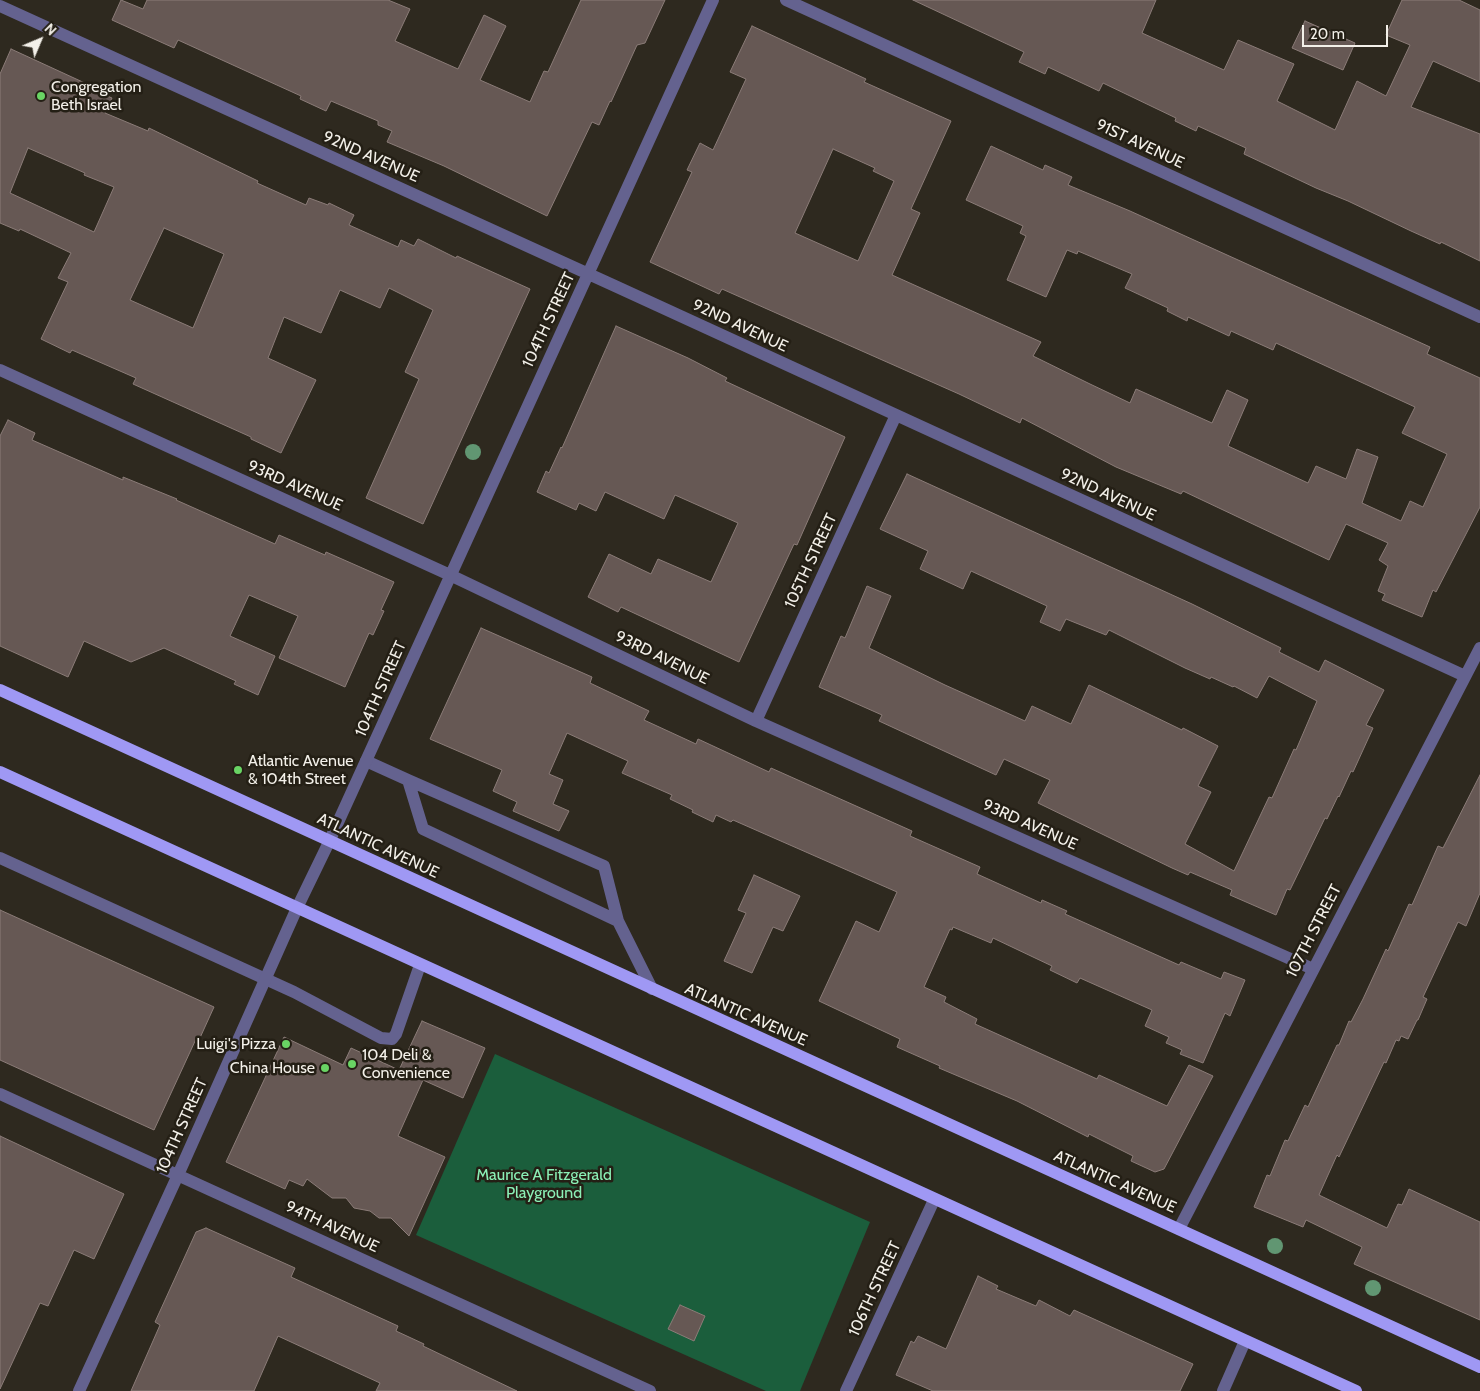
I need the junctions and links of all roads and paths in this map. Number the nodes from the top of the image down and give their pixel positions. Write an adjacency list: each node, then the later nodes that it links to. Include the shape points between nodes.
1 (713, 0): 4 (street, 104TH STREET)
2 (786, 0): 5 (street, 91ST AVENUE)
3 (0, 6): 4 (street, 92ND AVENUE)
4 (588, 274): 7 (street, 92ND AVENUE); 8 (street, 104TH STREET)
5 (1480, 317)
6 (0, 370): 8 (street, 93RD AVENUE)
7 (896, 415): 10 (street, 92ND AVENUE); 12 (street, 105TH STREET)
8 (450, 575): 12 (street, 93RD AVENUE); 13 (street, 104TH STREET)
9 (1480, 648): 10 (street, 107TH STREET)
10 (1465, 676): 21 (street, 107TH STREET)
11 (0, 690): 16 (main road, ATLANTIC AVENUE)
12 (756, 721): 21 (street, 93RD AVENUE)
13 (366, 761): 15 (street); 16 (street, 104TH STREET)
14 (0, 772): 18 (main road)
15 (408, 780): 19 (street, via 423,829); 19 (street, via 604,866)
16 (329, 842): 18 (street, 104TH STREET); 23 (main road, ATLANTIC AVENUE)
17 (0, 858): 22 (street)
18 (297, 908): 20 (main road); 22 (street, 104TH STREET)
19 (618, 921): 23 (street)
20 (420, 965): 22 (street, via 392,1039 381,1038); 26 (main road)
21 (1313, 969): 27 (street, 107TH STREET)
22 (266, 978): 25 (street, 104TH STREET)
23 (652, 989): 27 (main road, ATLANTIC AVENUE)
24 (0, 1094): 25 (street, 94TH AVENUE)
25 (178, 1174): 30 (street, 104TH STREET); 31 (street, 94TH AVENUE)
26 (934, 1200): 28 (main road); 32 (street, 106TH STREET)
27 (1179, 1229): 29 (main road, ATLANTIC AVENUE)
28 (1246, 1341): 33 (street); 34 (main road)
29 (1480, 1367)
30 (79, 1391)
31 (650, 1391)
32 (846, 1391)
33 (1223, 1391)
34 (1356, 1391)

